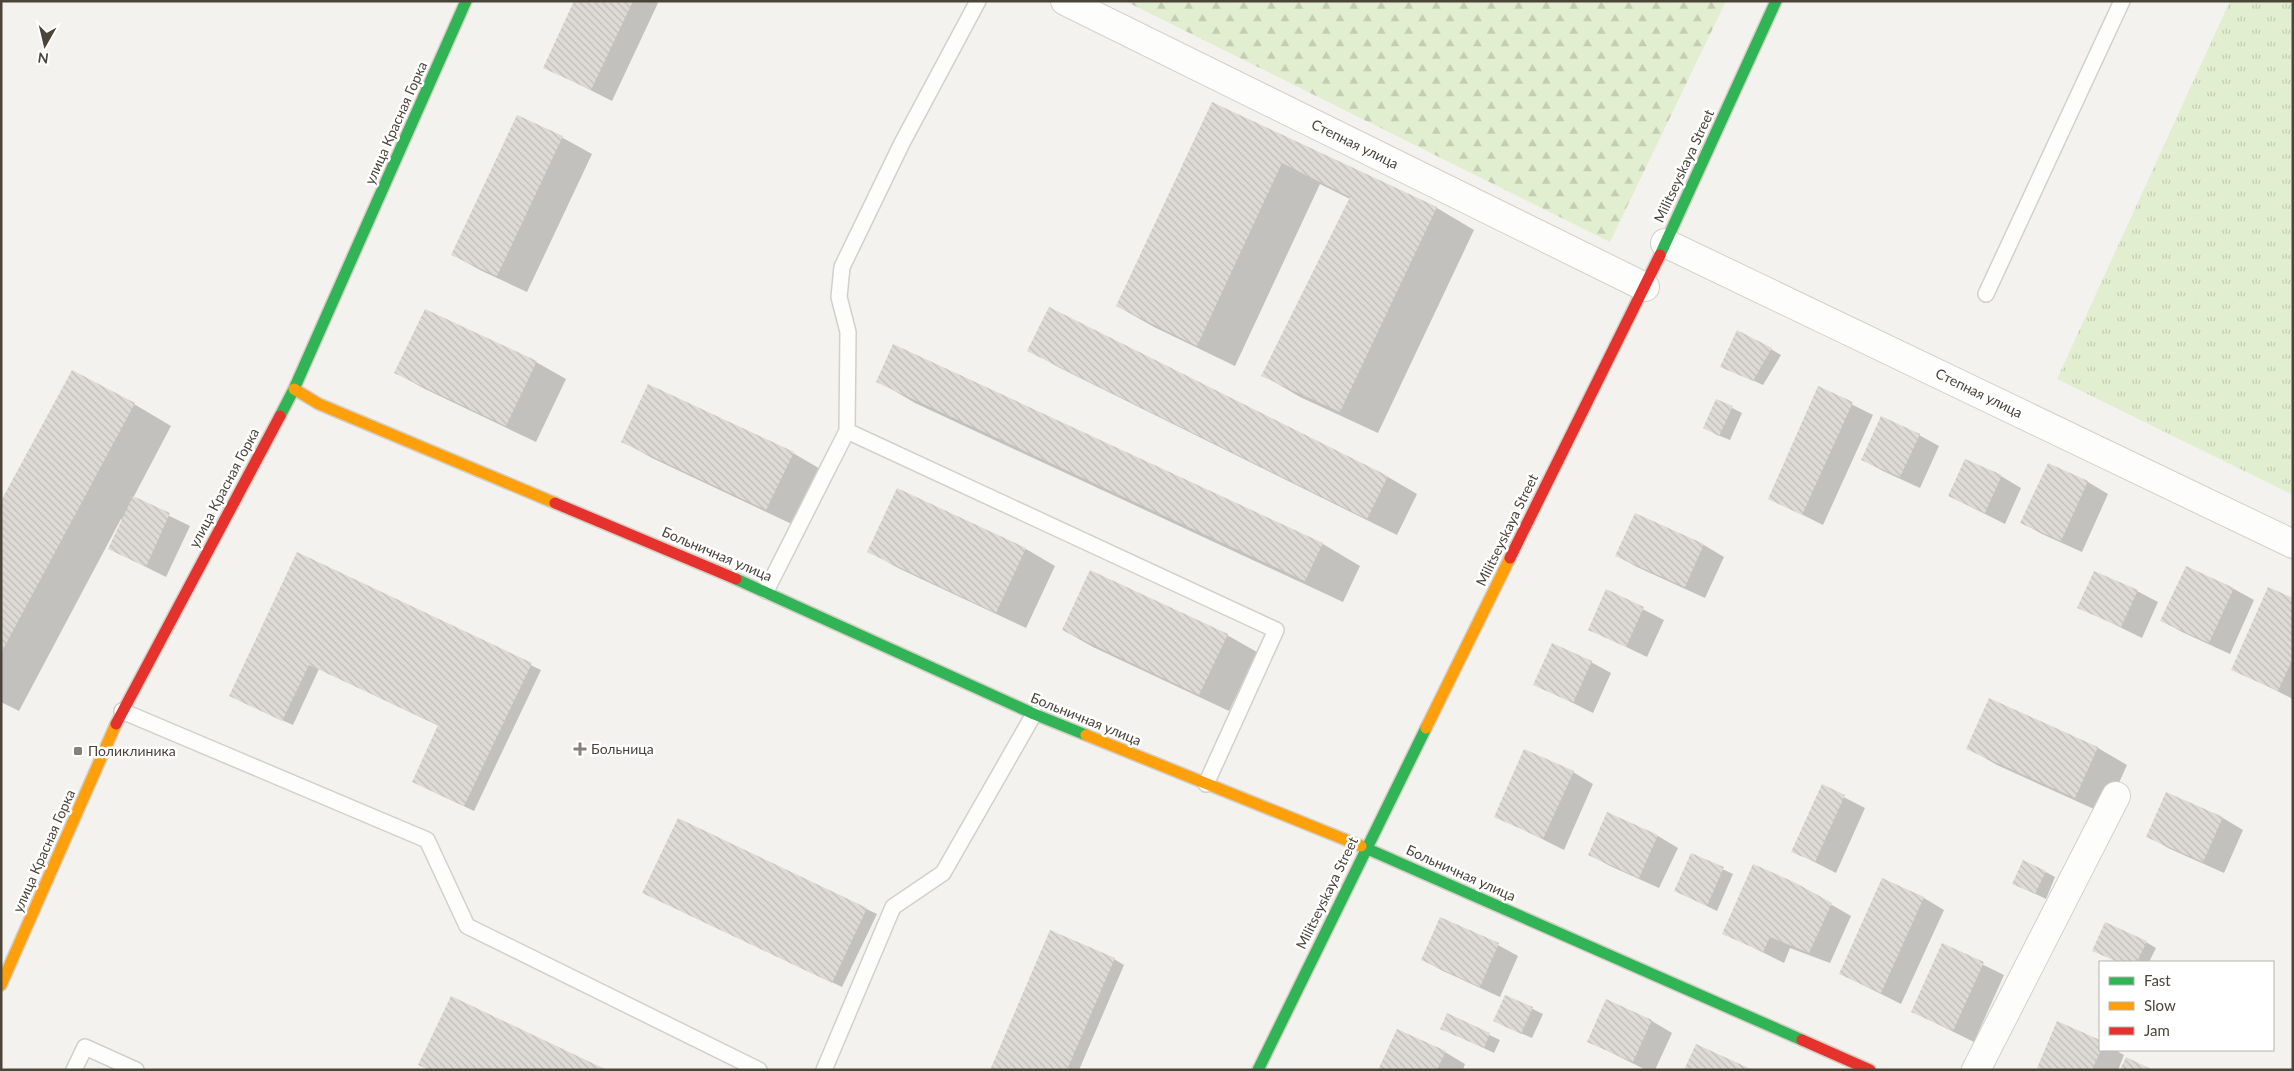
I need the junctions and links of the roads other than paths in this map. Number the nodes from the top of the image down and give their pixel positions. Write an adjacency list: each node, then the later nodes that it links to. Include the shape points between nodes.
1 (466, 1): 9 (street, улица Красная Горка)
2 (978, 1): 10 (lane, via 902,144 842,267 839,297 848,332)
3 (1065, 1): 7 (street, Степная улица)
4 (1776, 1): 6 (street, Militseyskaya Street)
5 (2122, 1): 8 (lane)
6 (1665, 243): 7 (street, Militseyskaya Street); 11 (street, Степная улица)
7 (1645, 286): 17 (street, Militseyskaya Street)
8 (1986, 294)
9 (294, 389): 12 (street, Больничная улица, via 319,404); 13 (street, улица Красная Горка)
10 (847, 431): 12 (lane); 15 (lane, via 1276,630)
11 (2293, 544)
12 (766, 591): 14 (street, Больничная улица)
13 (122, 711): 18 (street, улица Красная Горка); 21 (lane, via 427,840 467,926)
14 (1034, 714): 15 (street, Больничная улица); 22 (lane, via 943,872 893,907)
15 (1206, 784): 17 (street, Больничная улица)
16 (2116, 796): 25 (street)
17 (1366, 848): 23 (street, Militseyskaya Street); 24 (street, Больничная улица)
18 (1, 985)
19 (74, 1070): 20 (lane, via 85,1047)
20 (136, 1070)
21 (759, 1070)
22 (824, 1070)
23 (1258, 1070)
24 (1870, 1070)
25 (1976, 1070)

